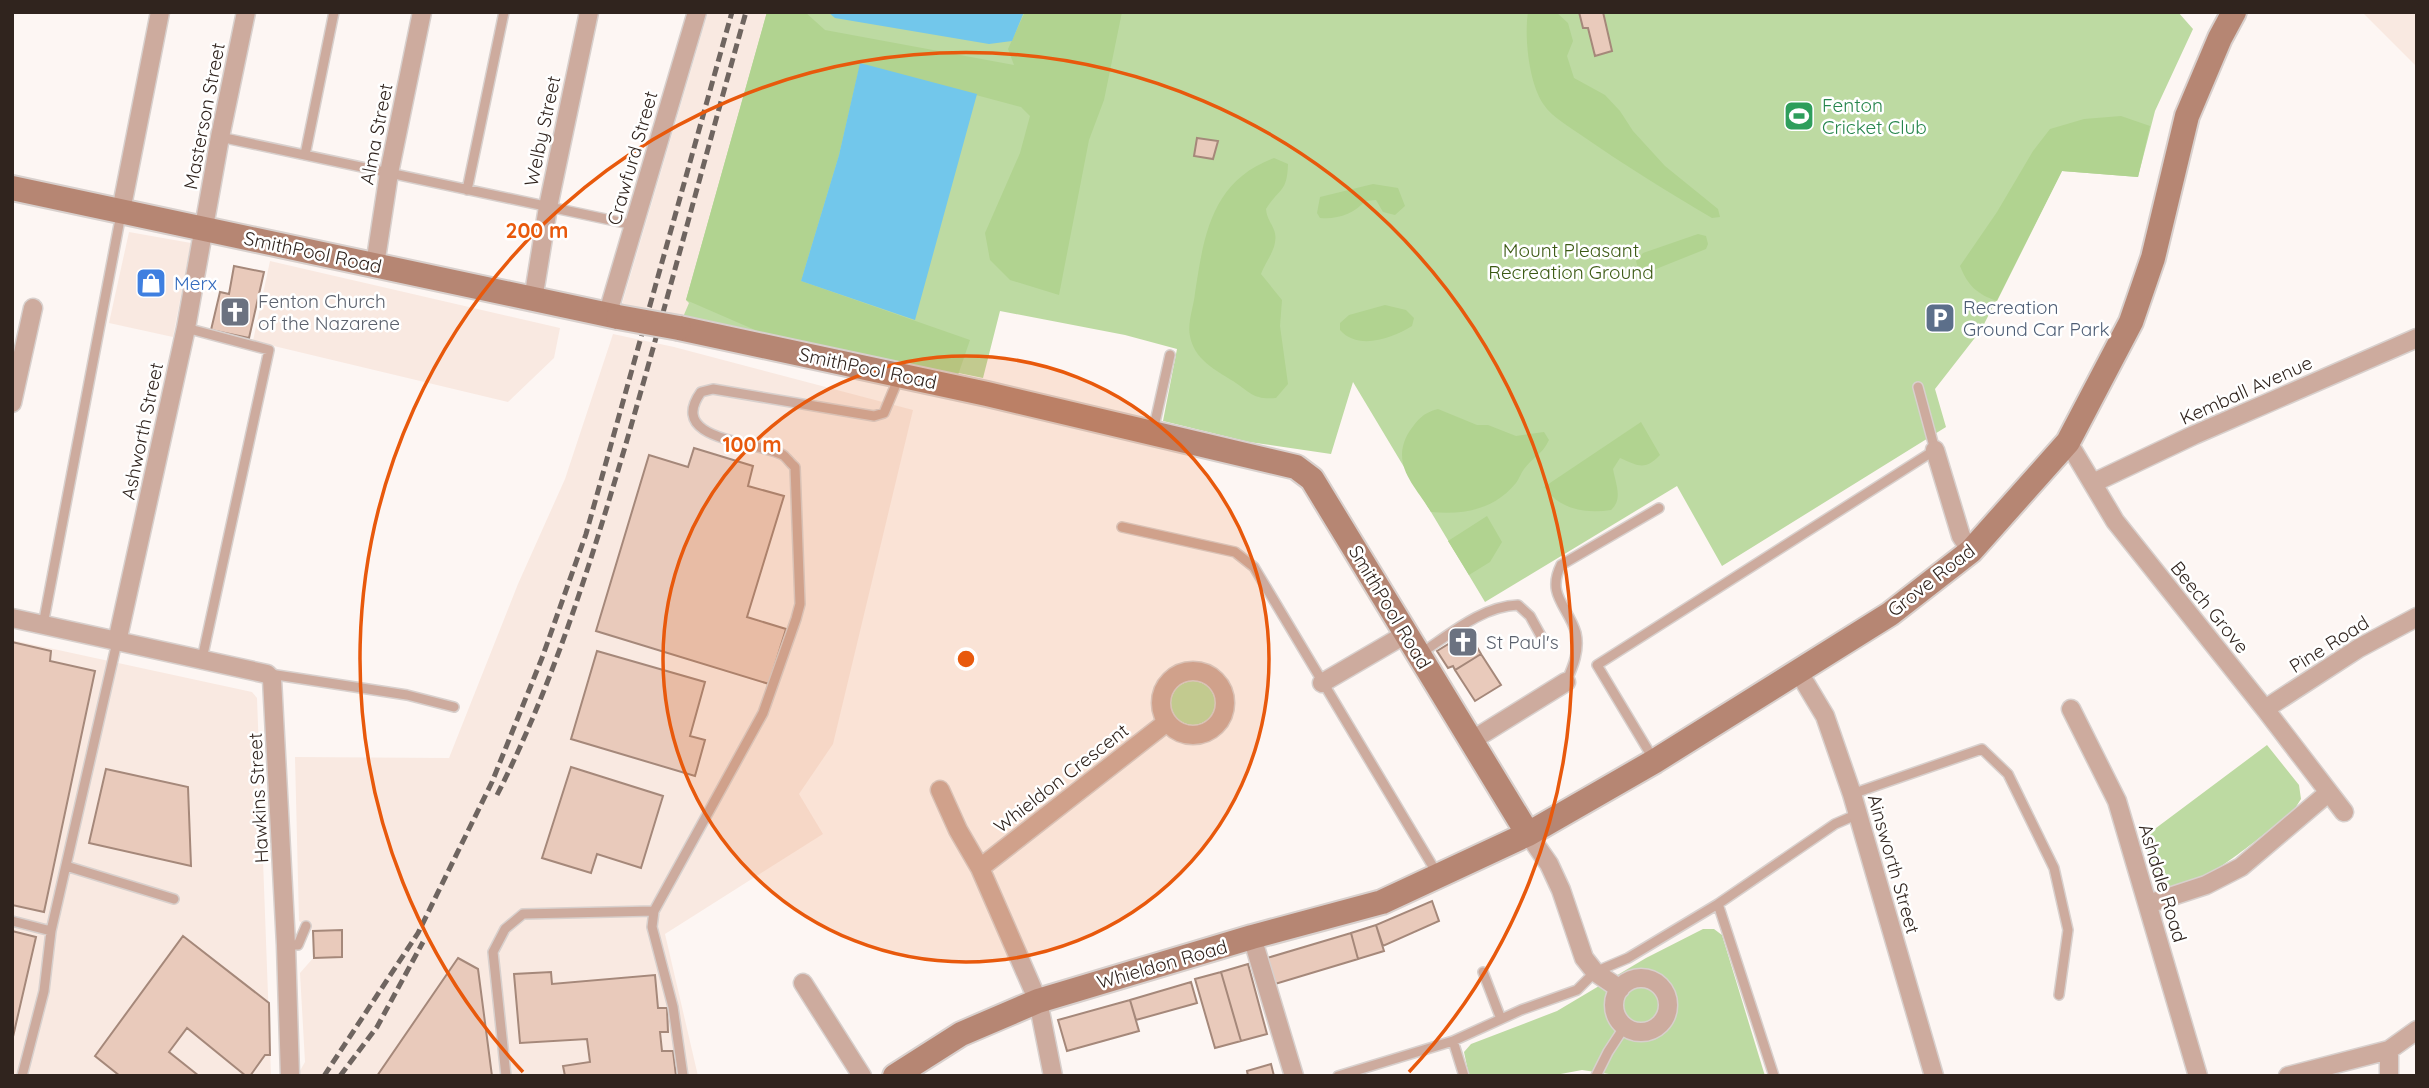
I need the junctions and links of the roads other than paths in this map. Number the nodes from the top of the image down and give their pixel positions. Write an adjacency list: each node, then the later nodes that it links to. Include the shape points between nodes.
1 (160, 12): 15 (street)
2 (246, 12): 9 (street, Masterson Street)
3 (334, 12): 10 (lane)
4 (422, 12): 11 (street, Alma Street)
5 (503, 12): 13 (lane)
6 (589, 12): 14 (street, Welby Street)
7 (697, 12): 16 (street, Crawfurd Street)
8 (2234, 12): 29 (street, Grove Road, via 2187,116 2153,258 2131,322)
9 (220, 137): 10 (lane); 17 (street, Masterson Street)
10 (304, 155): 11 (lane)
11 (389, 173): 13 (lane); 18 (street, Alma Street)
12 (12, 188): 15 (street, SmithPool Road)
13 (467, 190): 14 (lane)
14 (548, 207): 16 (lane); 19 (street, Welby Street)
15 (121, 211): 17 (street, SmithPool Road); 37 (lane)
16 (634, 225): 21 (street, Crawfurd Street)
17 (204, 228): 18 (street, SmithPool Road); 22 (street, Ashworth Street)
18 (375, 265): 19 (street, SmithPool Road)
19 (533, 300): 21 (street, SmithPool Road)
20 (33, 308): 27 (street)
21 (613, 316): 25 (street, SmithPool Road, bridge)
22 (186, 328): 39 (street, Ashworth Street); 41 (lane, via 270,350)
23 (2417, 338): 31 (street, Kemball Avenue)
24 (1170, 355): 28 (lane)
25 (900, 374): 28 (street, SmithPool Road); 64 (lane, via 884,414 874,416 713,389 695,399 696,423 710,434 783,455 794,467 800,604 762,713)
26 (1918, 387): 30 (lane)
27 (12, 403)
28 (1153, 433): 40 (street, SmithPool Road, via 1296,467 1312,479)
29 (2068, 442): 31 (street, Beech Grove); 34 (street, Grove Road)
30 (1935, 450): 34 (street, via 1961,536); 51 (lane, via 1597,665)
31 (2093, 483): 48 (street, Beech Grove, via 2115,521)
32 (1659, 508): 44 (lane, via 1561,565 1555,578 1557,592 1577,638 1575,663)
33 (1122, 527): 45 (lane, via 1236,552 1254,567)
34 (1971, 551): 42 (street, Grove Road, via 1890,614)
35 (2417, 617): 48 (street, Pine Road, via 2359,648)
36 (12, 618): 37 (street)
37 (43, 625): 39 (street)
38 (1541, 636): 40 (lane, via 1518,605 1505,606)
39 (117, 642): 41 (street); 58 (lane)
40 (1412, 644): 45 (street); 50 (street, SmithPool Road)
41 (202, 660): 43 (street)
42 (1798, 671): 51 (street, Grove Road); 54 (street, Ainsworth Street, via 1825,716)
43 (267, 674): 46 (lane, via 407,695); 69 (street, Hawkins Street, via 273,681)
44 (1566, 682): 50 (street)
45 (1322, 683): 60 (lane)
46 (454, 708)
47 (2071, 709): 63 (street, Ashdale Road, via 2117,802)
48 (2265, 709): 53 (street, Beech Grove)
49 (1167, 722): 59 (street, Whieldon Crescent)
50 (1471, 741): 57 (street, SmithPool Road)
51 (1655, 761): 57 (street, Grove Road)
52 (940, 790): 59 (street)
53 (2328, 793): 55 (street, Beech Grove); 63 (street, via 2241,867 2206,885)
54 (1852, 794): 56 (street, Ainsworth Street); 74 (lane, via 1982,749 2008,774 2054,868 2068,930)
55 (2344, 812)
56 (1858, 814): 62 (lane, via 1835,824); 93 (street, Ainsworth Street)
57 (1528, 834): 60 (street, Grove Road); 71 (street, via 1549,864 1584,958)
58 (66, 866): 61 (lane); 67 (lane)
59 (980, 867): 75 (street)
60 (1439, 876): 68 (street, Whieldon Road, via 1381,902)
61 (174, 899)
62 (1718, 904): 71 (lane, via 1628,958); 92 (lane)
63 (2148, 904): 94 (street, Ashdale Road)
64 (654, 911): 83 (lane, via 523,914 505,929 493,952); 84 (lane, via 652,927 673,1007)
65 (12, 921): 67 (lane)
66 (306, 926): 69 (lane, via 298,945)
67 (51, 931): 81 (lane, via 44,991)
68 (1252, 937): 75 (street, Whieldon Road); 88 (street)
69 (286, 945): 82 (street, Hawkins Street)
70 (1483, 972): 76 (lane)
71 (1595, 972): 73 (street); 76 (lane, via 1577,990)
72 (803, 983): 85 (street)
73 (1620, 989): 77 (street, via 1616,1015); 77 (street, via 1635,979 1656,983 1668,1007 1664,1020 1653,1029 1640,1032)
74 (2059, 995)
75 (1038, 1000): 86 (street, Whieldon Road, via 961,1034); 87 (street)
76 (1501, 1019): 79 (lane)
77 (1625, 1026): 91 (lane)
78 (2417, 1030): 80 (street)
79 (1453, 1041): 89 (lane); 90 (lane)
80 (2389, 1051): 95 (street); 96 (street)
81 (22, 1076)
82 (290, 1076)
83 (506, 1076)
84 (683, 1076)
85 (862, 1076)
86 (895, 1076)
87 (1053, 1076)
88 (1294, 1076)
89 (1339, 1076)
90 (1464, 1076)
91 (1596, 1076)
92 (1774, 1076)
93 (1934, 1076)
94 (2198, 1076)
95 (2288, 1076)
96 (2389, 1076)

